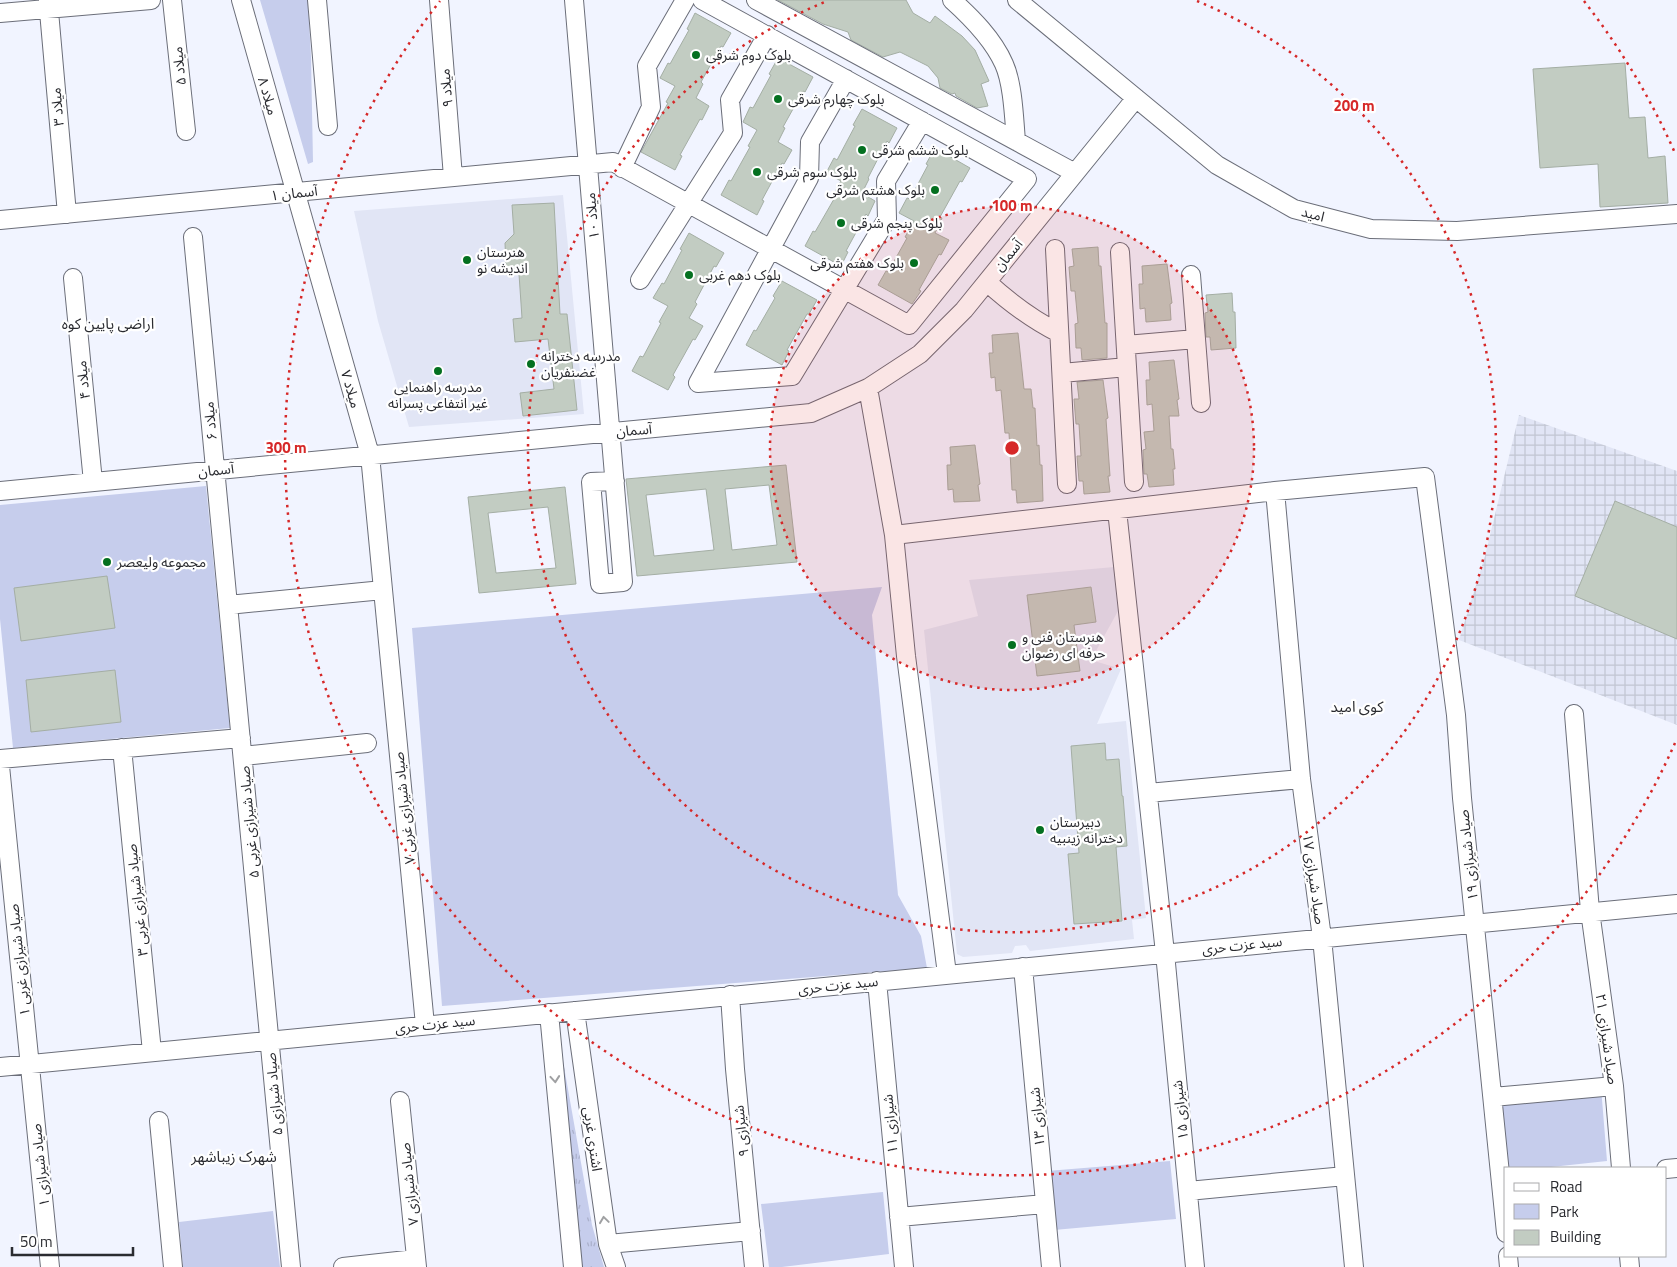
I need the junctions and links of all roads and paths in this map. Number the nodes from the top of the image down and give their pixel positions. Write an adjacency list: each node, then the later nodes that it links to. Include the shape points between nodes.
1 (151, 0): 12 (street)
2 (172, 0): 19 (street, میلاد ۵)
3 (240, 0): 25 (street, میلاد ۸)
4 (316, 0): 18 (street)
5 (439, 0): 24 (street, میلاد ۹)
6 (574, 0): 21 (street, میلاد ۱۰)
7 (685, 0): 22 (street, via 647,66 651,107)
8 (702, 0): 14 (street)
9 (756, 0): 20 (street)
10 (952, 0): 20 (street, via 985,33 1004,64 1013,102)
11 (1017, 0): 16 (street, امید)
12 (48, 4): 13 (street); 27 (street, میلاد ۳)
13 (0, 13)
14 (766, 35): 15 (street); 26 (street, via 730,100 733,133)
15 (846, 79): 17 (street); 31 (street, via 810,142 809,178)
16 (1136, 98): 23 (street, آسمان); 28 (street, امید, via 1217,165 1294,209 1371,229 1457,231)
17 (922, 121): 38 (street, via 886,180 887,219); 38 (street, آسمان ۱, via 1027,179 910,325)
18 (328, 126)
19 (186, 131)
20 (1016, 141): 23 (street)
21 (588, 165): 22 (street, آسمان ۱, via 613,162); 24 (street, آسمان ۱); 46 (street, میلاد ۱۰)
22 (622, 168): 26 (street, آسمان ۱)
23 (1075, 173): 37 (street, آسمان)
24 (453, 177): 25 (street, آسمان ۱)
25 (295, 192): 27 (street, آسمان ۱); 47 (street, میلاد ۷)
26 (689, 204): 31 (street, آسمان ۱); 36 (street)
27 (67, 214): 29 (street, آسمان ۱)
28 (1677, 214)
29 (0, 220)
30 (193, 237): 48 (street, میلاد ۶)
31 (770, 249): 38 (street, آسمان ۱); 38 (street, via 698,383 792,376)
32 (1055, 249): 39 (street)
33 (1120, 252): 41 (street)
34 (1191, 275): 40 (street)
35 (73, 278): 50 (street, میلاد ۴)
36 (640, 280)
37 (986, 282): 39 (street, via 1035,320); 44 (street, آسمان, via 964,310 920,354)
38 (845, 290)
39 (1060, 333): 43 (street)
40 (1196, 339): 41 (street); 45 (street)
41 (1126, 345): 42 (street)
42 (1127, 367): 43 (street); 51 (street)
43 (1062, 373): 52 (street)
44 (868, 388): 46 (street, آسمان, via 811,413); 56 (street)
45 (1201, 403)
46 (610, 432): 47 (street, آسمان); 49 (street, میلاد ۱۰)
47 (370, 455): 48 (street, آسمان); 57 (street, میلاد ۷)
48 (215, 470): 50 (street, آسمان); 58 (street, میلاد ۶)
49 (615, 481): 49 (street, میلاد ۱۰, via 623,582 600,584 592,482)
50 (93, 482): 53 (street, آسمان)
51 (1134, 482)
52 (1067, 484)
53 (0, 491)
54 (1275, 492): 55 (street); 66 (street, صیاد شیرازی ۱۷); 70 (street, صیاد شیرازی ۱۹, via 1425,477 1456,715)
55 (1117, 510): 56 (street); 67 (street, شیرازی ۱۵)
56 (894, 535): 74 (street, via 906,656)
57 (383, 590): 58 (street); 79 (street, صیاد شیرازی غربی ۷)
58 (228, 605): 60 (street, صیاد شیرازی غربی ۵)
59 (1574, 714): 69 (street, صیاد شیرازی ۲۱)
60 (241, 738): 62 (street); 63 (street, صیاد شیرازی غربی ۵)
61 (366, 743): 63 (street)
62 (122, 748): 64 (street); 83 (street, صیاد شیرازی غربی ۳)
63 (243, 756): 80 (street, صیاد شیرازی غربی ۵)
64 (0, 759)
65 (0, 766): 84 (street, صیاد شیرازی غربی ۱)
66 (1301, 779): 67 (street); 71 (street, صیاد شیرازی ۱۷)
67 (1148, 793): 72 (street, شیرازی ۱۵)
68 (1677, 904): 69 (street, سید عزت حری)
69 (1590, 911): 70 (street, سید عزت حری); 86 (street, صیاد شیرازی ۲۱)
70 (1475, 923): 71 (street, سید عزت حری); 87 (street, صیاد شیرازی ۱۹)
71 (1322, 938): 72 (street, سید عزت حری); 91 (street, صیاد شیرازی ۱۷)
72 (1165, 953): 73 (street, سید عزت حری); 92 (street, شیرازی ۱۵)
73 (1023, 967): 74 (street, سید عزت حری); 93 (street, شیرازی ۱۳)
74 (947, 974): 75 (street, سید عزت حری)
75 (877, 981): 76 (street, سید عزت حری); 95 (street, شیرازی ۱۱)
76 (730, 995): 77 (street, سید عزت حری); 96 (street, شیرازی ۹)
77 (575, 1010): 78 (street, سید عزت حری); 82 (street, اشتری غربی)
78 (549, 1013): 79 (street, سید عزت حری); 81 (street)
79 (425, 1025): 80 (street, سید عزت حری)
80 (269, 1040): 83 (street, سید عزت حری); 101 (street, صیاد شیرازی ۵)
81 (552, 1048): 82 (street, via 567,1041); 103 (street, one-way to 103)
82 (580, 1048): 97 (street, اشتری غربی, one-way to 82)
83 (152, 1052): 84 (street, سید عزت حری)
84 (29, 1064): 85 (street, سید عزت حری); 99 (street, صیاد شیرازی ۱)
85 (0, 1067)
86 (1614, 1086): 87 (street); 90 (street, صیاد شیرازی ۲۱)
87 (1493, 1097): 94 (street, صیاد شیرازی ۱۹)
88 (400, 1101): 98 (street, صیاد شیرازی ۷)
89 (158, 1121): 100 (street)
90 (1621, 1167)
91 (1345, 1176): 92 (street); 109 (street, صیاد شیرازی ۱۷)
92 (1188, 1191): 108 (street, شیرازی ۱۵)
93 (1045, 1204): 95 (street); 107 (street, شیرازی ۱۳)
94 (1504, 1212)
95 (899, 1217): 106 (street, شیرازی ۱۱)
96 (751, 1231): 97 (street); 105 (street, شیرازی ۹)
97 (608, 1244): 104 (street, اشتری غربی)
98 (416, 1263): 102 (street)
99 (50, 1267)
100 (173, 1267)
101 (291, 1267)
102 (344, 1267)
103 (573, 1267)
104 (616, 1267)
105 (754, 1267)
106 (904, 1267)
107 (1051, 1267)
108 (1195, 1267)
109 (1354, 1267)

